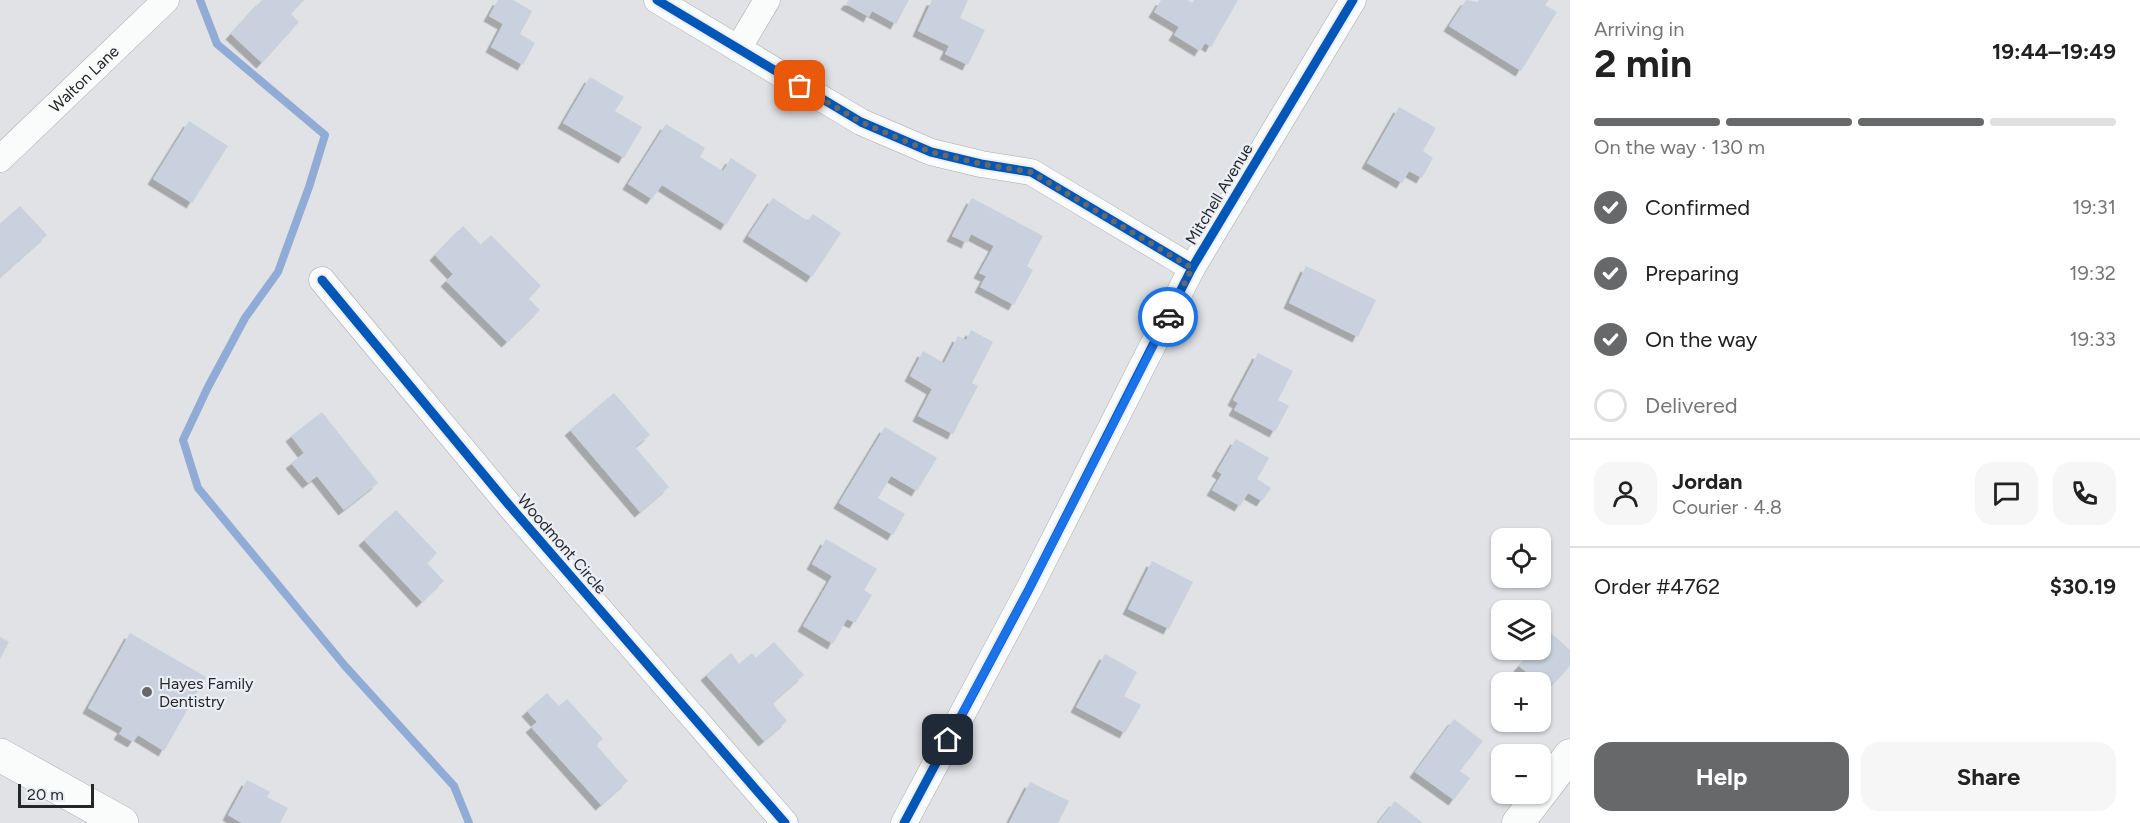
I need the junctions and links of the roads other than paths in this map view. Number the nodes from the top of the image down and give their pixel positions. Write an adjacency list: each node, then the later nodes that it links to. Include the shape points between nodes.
1 (166, 0): 6 (street, Walton Lane)
2 (657, 0): 5 (street)
3 (767, 0): 5 (street)
4 (1353, 0): 7 (street, Mitchell Avenue)
5 (738, 49): 7 (street, via 861,122 931,152 1031,172)
6 (0, 159)
7 (1192, 268): 13 (street, Mitchell Avenue, via 1029,589)
8 (322, 280): 12 (street, Woodmont Circle, via 508,505)
9 (0, 755): 11 (main road)
10 (1570, 755): 14 (street)
11 (122, 823)
12 (785, 823)
13 (904, 823)
14 (1518, 823)

